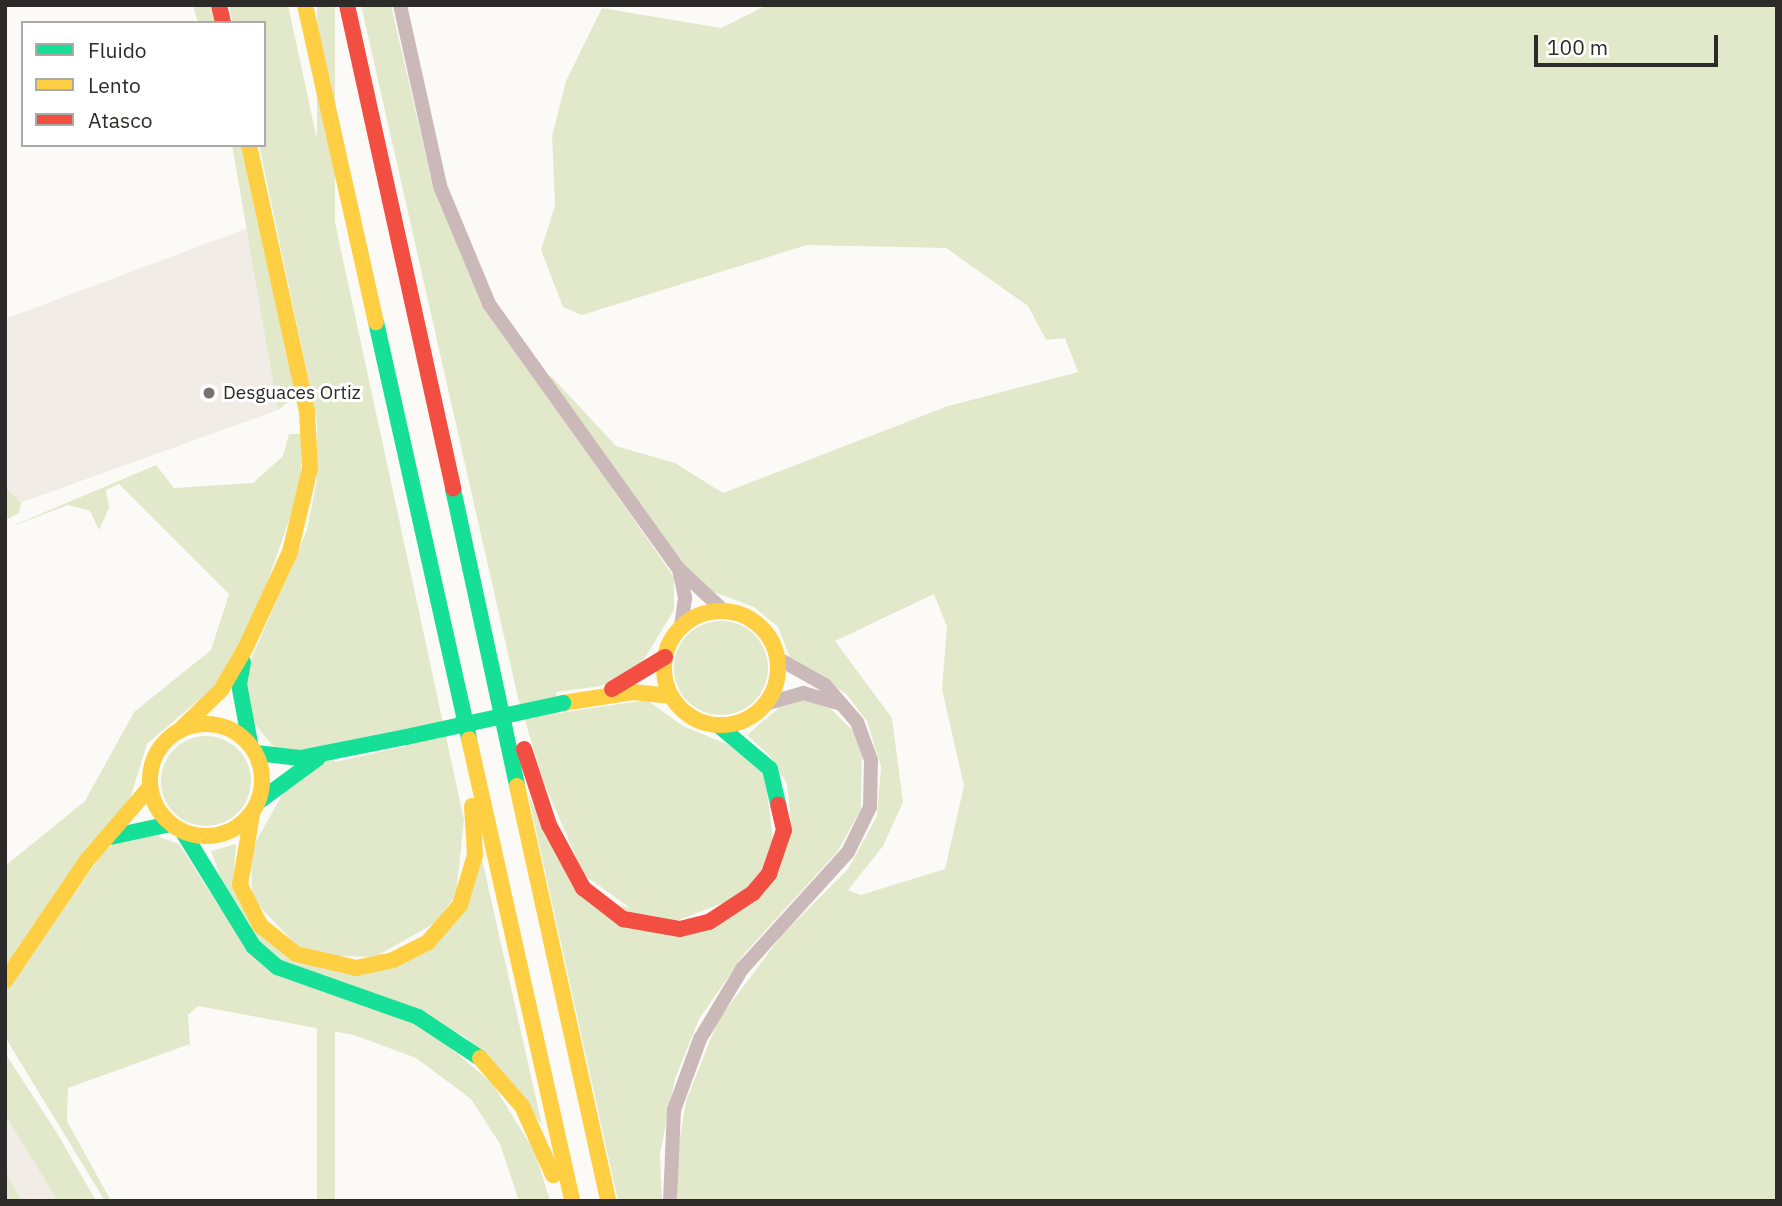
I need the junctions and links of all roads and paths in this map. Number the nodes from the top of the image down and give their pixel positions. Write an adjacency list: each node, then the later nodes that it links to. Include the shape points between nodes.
1 (304, 5): 12 (main road)
2 (347, 5): 6 (main road)
3 (400, 5): 5 (street, via 440,186 489,304)
4 (249, 147): 9 (main road, via 307,411 310,469 290,552)
5 (679, 569): 7 (street); 8 (street, via 685,598)
6 (475, 595): 17 (main road, via 564,859 583,888 623,919 680,929 709,922 753,893 769,874 784,830 779,786 757,752); 28 (main road)
7 (723, 611): 8 (main road); 11 (main road, via 752,621)
8 (681, 628): 10 (main road)
9 (245, 649): 18 (main road, via 221,690); 19 (main road, via 239,684)
10 (665, 657): 13 (main road); 14 (main road)
11 (777, 658): 15 (main road); 16 (street, via 825,685)
12 (460, 696): 22 (main road, via 475,855 460,905 428,942 409,953 345,967 315,962 277,942 260,925 240,885); 27 (main road)
13 (595, 696): 14 (main road); 20 (main road, bridge)
14 (670, 696): 17 (main road, via 682,711)
15 (765, 704): 16 (street, via 803,693); 17 (main road, via 744,720)
16 (844, 705): 29 (street, via 871,760 870,807 848,852 742,970 700,1038 674,1110)
17 (718, 725)
18 (181, 729): 19 (main road, via 218,724); 21 (main road, via 156,752)
19 (253, 748): 20 (main road); 22 (main road, via 262,769)
20 (322, 755): 22 (main road)
21 (150, 787): 23 (main road); 24 (main road)
22 (255, 808): 23 (main road, via 228,832)
23 (177, 828): 24 (main road); 26 (main road, via 234,920 276,967 418,1017 475,1053 522,1106)
24 (107, 839): 25 (main road)
25 (5, 982)
26 (565, 1201)
27 (572, 1201)
28 (608, 1201)
29 (670, 1201)

